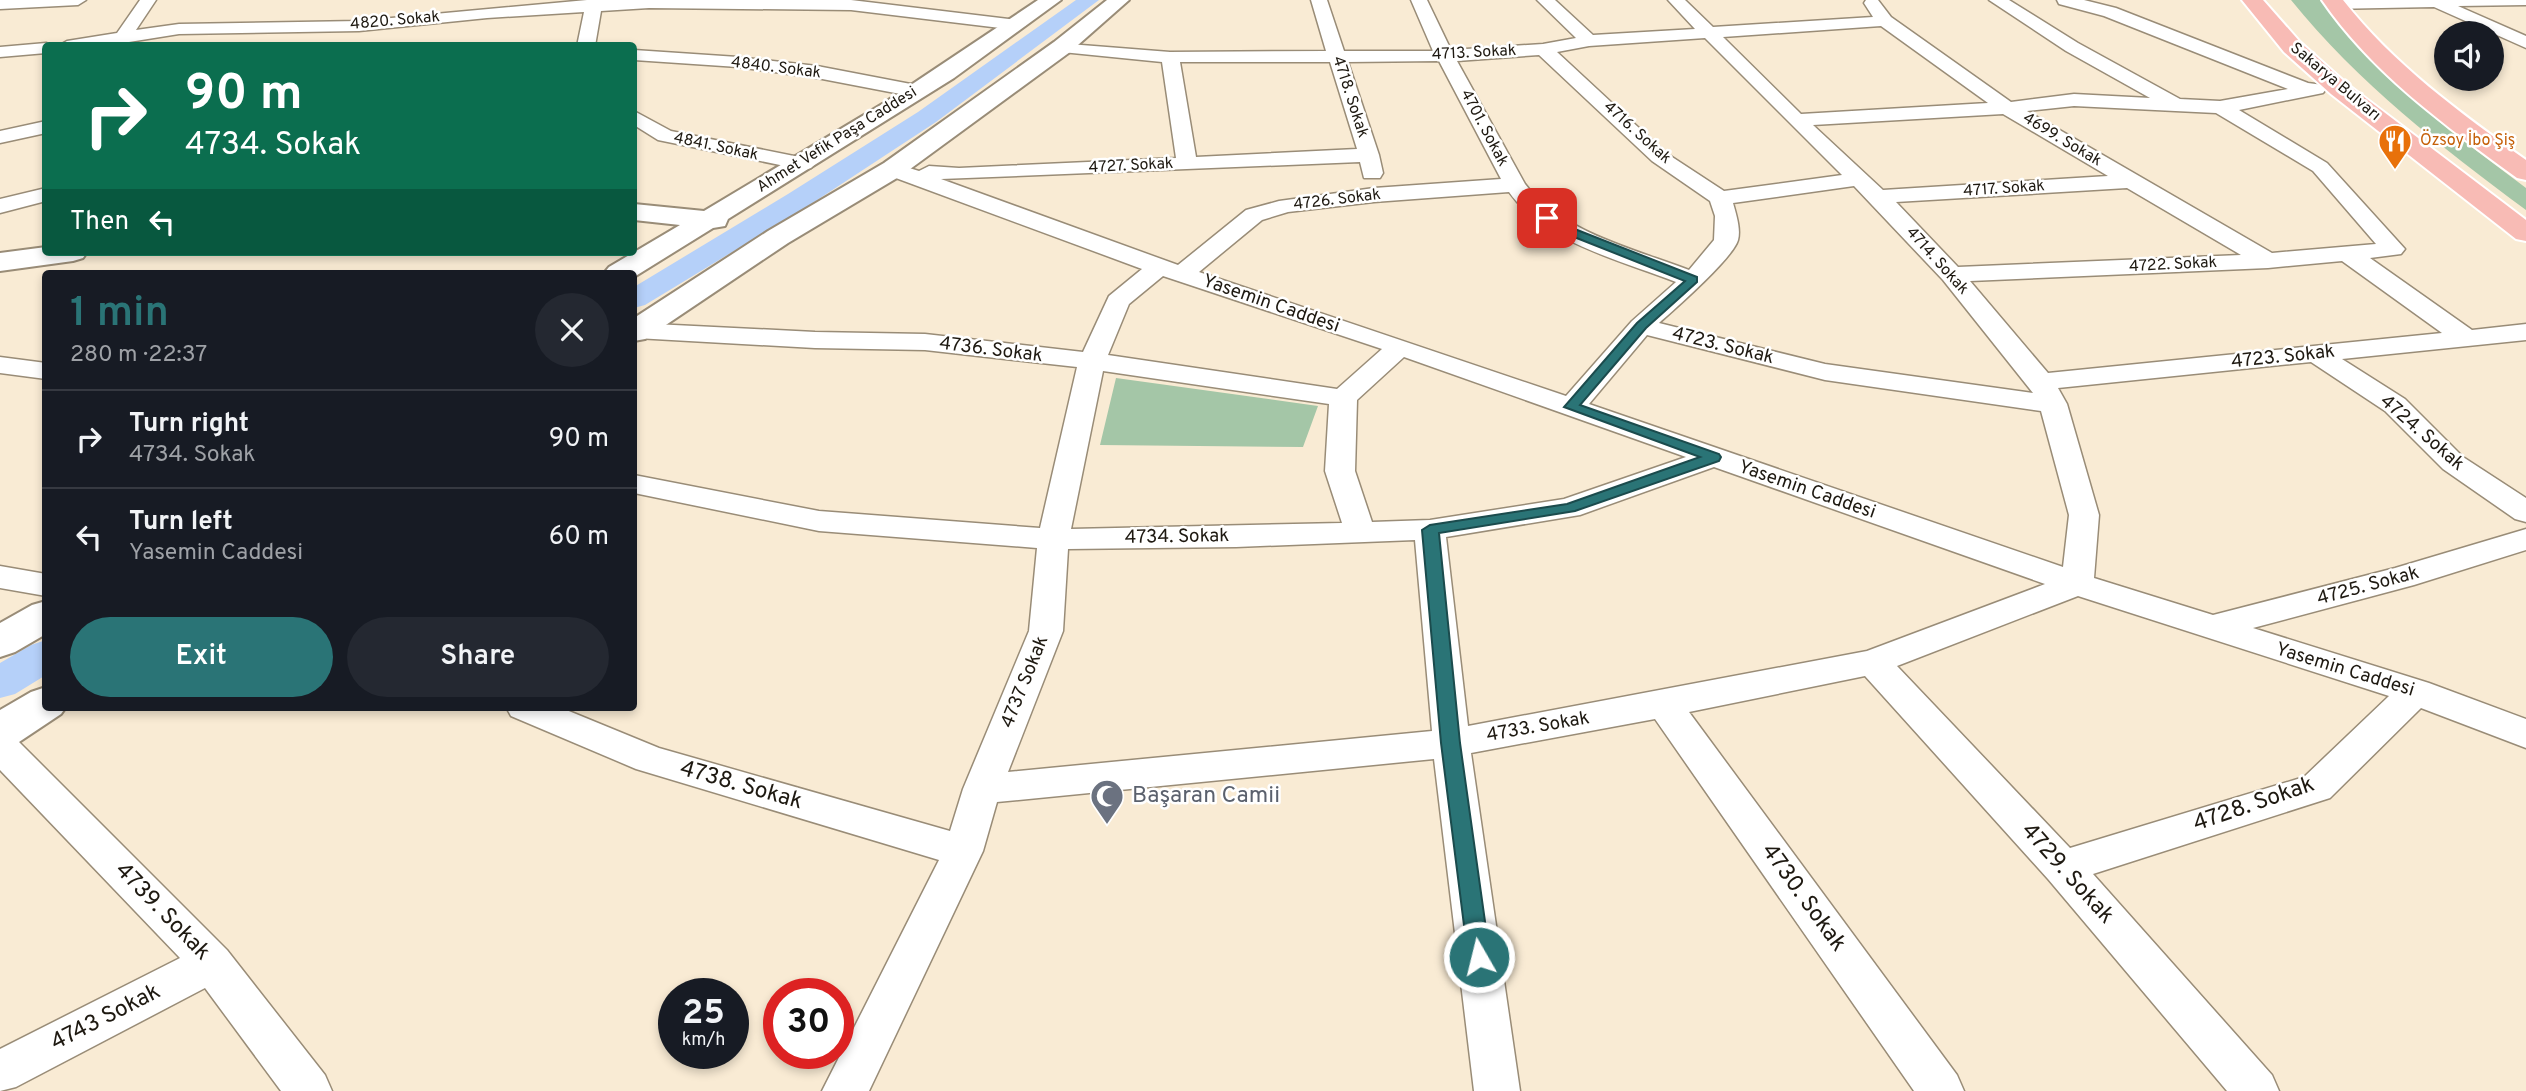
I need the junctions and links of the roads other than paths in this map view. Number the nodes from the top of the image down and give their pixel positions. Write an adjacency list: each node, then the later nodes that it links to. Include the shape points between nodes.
1 (78, 0): 20 (street)
2 (148, 0): 26 (street)
3 (1051, 0): 23 (street, Ahmet Vefik Paşa Caddesi)
4 (1119, 0): 31 (street)
5 (1319, 0): 38 (street, 4718. Sokak)
6 (1419, 0): 36 (street, 4701. Sokak)
7 (1545, 0): 27 (street)
8 (1676, 0): 25 (street, 4714. Sokak)
9 (1870, 0): 22 (street, 4699. Sokak)
10 (1997, 0): 42 (street)
11 (2065, 0): 39 (street, via 2110,12)
12 (2252, 0): 40 (main road, Sakarya Bulvarı, via 2292,47)
13 (2498, 0): 16 (street)
14 (2504, 0): 15 (street)
15 (2526, 0)
16 (2433, 1): 19 (street); 30 (street)
17 (810, 2): 18 (street, 4820. Sokak); 23 (street, 4820. Sokak)
18 (594, 3): 24 (street, 4820. Sokak); 29 (street)
19 (2333, 3): 53 (main road, via 2421,90)
20 (0, 4)
21 (376, 9): 24 (street)
22 (1885, 21): 25 (street, 4713. Sokak); 44 (street, 4699. Sokak)
23 (1017, 25): 41 (street, Ahmet Vefik Paşa Caddesi)
24 (359, 26): 26 (street, 4820. Sokak, via 178,29); 28 (street)
25 (1708, 32): 27 (street, 4713. Sokak); 46 (street, 4714. Sokak)
26 (120, 41)
27 (1589, 41): 33 (street, 4713. Sokak)
28 (354, 42)
29 (587, 42)
30 (2526, 43)
31 (1062, 47): 37 (street, 4713. Sokak); 52 (street)
32 (42, 48): 34 (street)
33 (1543, 49): 36 (street, 4713. Sokak); 60 (street, 4716. Sokak, via 1660,157)
34 (0, 52)
35 (637, 55): 41 (street, 4840. Sokak, via 817,72)
36 (1445, 56): 38 (street, 4713. Sokak); 56 (street, 4701. Sokak)
37 (1170, 57): 38 (street, 4713. Sokak); 51 (street)
38 (1337, 57): 49 (street, 4718. Sokak)
39 (2306, 89): 40 (street); 43 (street)
40 (2339, 89): 64 (main road, Sakarya Bulvarı)
41 (916, 91): 50 (street, Ahmet Vefik Paşa Caddesi)
42 (2179, 106): 43 (street); 44 (street, via 2074,100)
43 (2220, 107): 66 (street, 4722. Sokak, via 2319,167 2393,250)
44 (2007, 108): 46 (street); 55 (street, 4699. Sokak)
45 (637, 119): 50 (street, 4841. Sokak, via 665,136)
46 (1796, 120): 54 (street, 4714. Sokak)
47 (42, 128): 48 (street)
48 (0, 136)
49 (1369, 155): 51 (street, 4727. Sokak); 58 (street, 4718. Sokak)
50 (804, 164): 63 (street, Ahmet Vefik Paşa Caddesi)
51 (1187, 164): 52 (street, 4727. Sokak, via 959,174)
52 (893, 169): 65 (street); 71 (street, Yasemin Caddesi)
53 (2526, 172)
54 (1858, 179): 59 (street, 4714. Sokak); 60 (street)
55 (2130, 181): 59 (street, 4717. Sokak); 68 (street, 4699. Sokak)
56 (1515, 185): 58 (street, 4726. Sokak); 73 (street, 4701. Sokak, via 1531,207 1563,229)
57 (42, 195): 61 (street)
58 (1374, 195): 71 (street, 4726. Sokak, via 1254,215)
59 (1878, 197): 72 (street, 4714. Sokak)
60 (1720, 198): 73 (street, via 1726,241)
61 (0, 206)
62 (637, 212): 63 (street)
63 (715, 220): 65 (street); 70 (street, Ahmet Vefik Paşa Caddesi)
64 (2526, 233)
65 (773, 236): 75 (street)
66 (2348, 254): 68 (street, 4722. Sokak); 78 (street)
67 (44, 256): 69 (street)
68 (2268, 261): 72 (street, 4722. Sokak)
69 (0, 262)
70 (624, 270)
71 (1170, 270): 79 (street, Yasemin Caddesi); 81 (street, 4737 Sokak, via 1118,301)
72 (1952, 275): 84 (street, 4714. Sokak)
73 (1693, 280): 74 (street)
74 (1641, 326): 84 (street, 4723. Sokak, via 1825,372); 86 (street)
75 (637, 330)
76 (637, 331): 81 (street, 4736. Sokak, via 925,342)
77 (2526, 332): 78 (street, 4723. Sokak)
78 (2465, 337): 80 (street, 4723. Sokak)
79 (1400, 347): 85 (street); 86 (street, Yasemin Caddesi)
80 (2317, 354): 84 (street, 4723. Sokak); 89 (street, 4724. Sokak, via 2395,405 2453,463)
81 (1091, 361): 85 (street, 4736. Sokak); 92 (street, 4737 Sokak)
82 (0, 365): 83 (street)
83 (42, 370)
84 (2047, 393): 96 (street, 4714. Sokak, via 2084,515)
85 (1343, 398): 91 (street, via 1340,471)
86 (1571, 407): 87 (street, Yasemin Caddesi)
87 (1714, 457): 90 (street, 4734. Sokak, via 1569,508); 96 (street, Yasemin Caddesi)
88 (637, 485): 92 (street, 4734. Sokak, via 819,521)
89 (2526, 512)
90 (1430, 530): 91 (street, 4734. Sokak); 107 (street)
91 (1360, 533): 92 (street, 4734. Sokak)
92 (1053, 539): 109 (street, 4737 Sokak, via 1046,631)
93 (2526, 539): 98 (street, 4725. Sokak)
94 (0, 577): 95 (street)
95 (42, 584)
96 (2077, 584): 98 (street, Yasemin Caddesi); 100 (street, 4733. Sokak)
97 (42, 617): 99 (street)
98 (2210, 628): 101 (street, Yasemin Caddesi)
99 (0, 642)
100 (1873, 662): 102 (street, 4733. Sokak); 111 (street, 4729. Sokak)
101 (2416, 692): 106 (street, Yasemin Caddesi); 111 (street, 4728. Sokak, via 2317,788)
102 (1664, 704): 107 (street, 4733. Sokak); 117 (street, 4730. Sokak)
103 (42, 706): 105 (street)
104 (534, 711): 110 (street, 4738. Sokak, via 649,759)
105 (0, 732)
106 (2526, 734)
107 (1451, 743): 109 (street, 4733. Sokak); 116 (street)
108 (0, 746): 112 (street, 4739. Sokak)
109 (982, 789): 110 (street, 4737 Sokak)
110 (963, 851): 115 (street, 4737 Sokak)
111 (2062, 867): 118 (street, 4729. Sokak)
112 (212, 963): 113 (street, 4743 Sokak); 114 (street, 4739. Sokak)
113 (0, 1072)
114 (309, 1091)
115 (845, 1091)
116 (1497, 1091)
117 (1941, 1091)
118 (2256, 1091)

